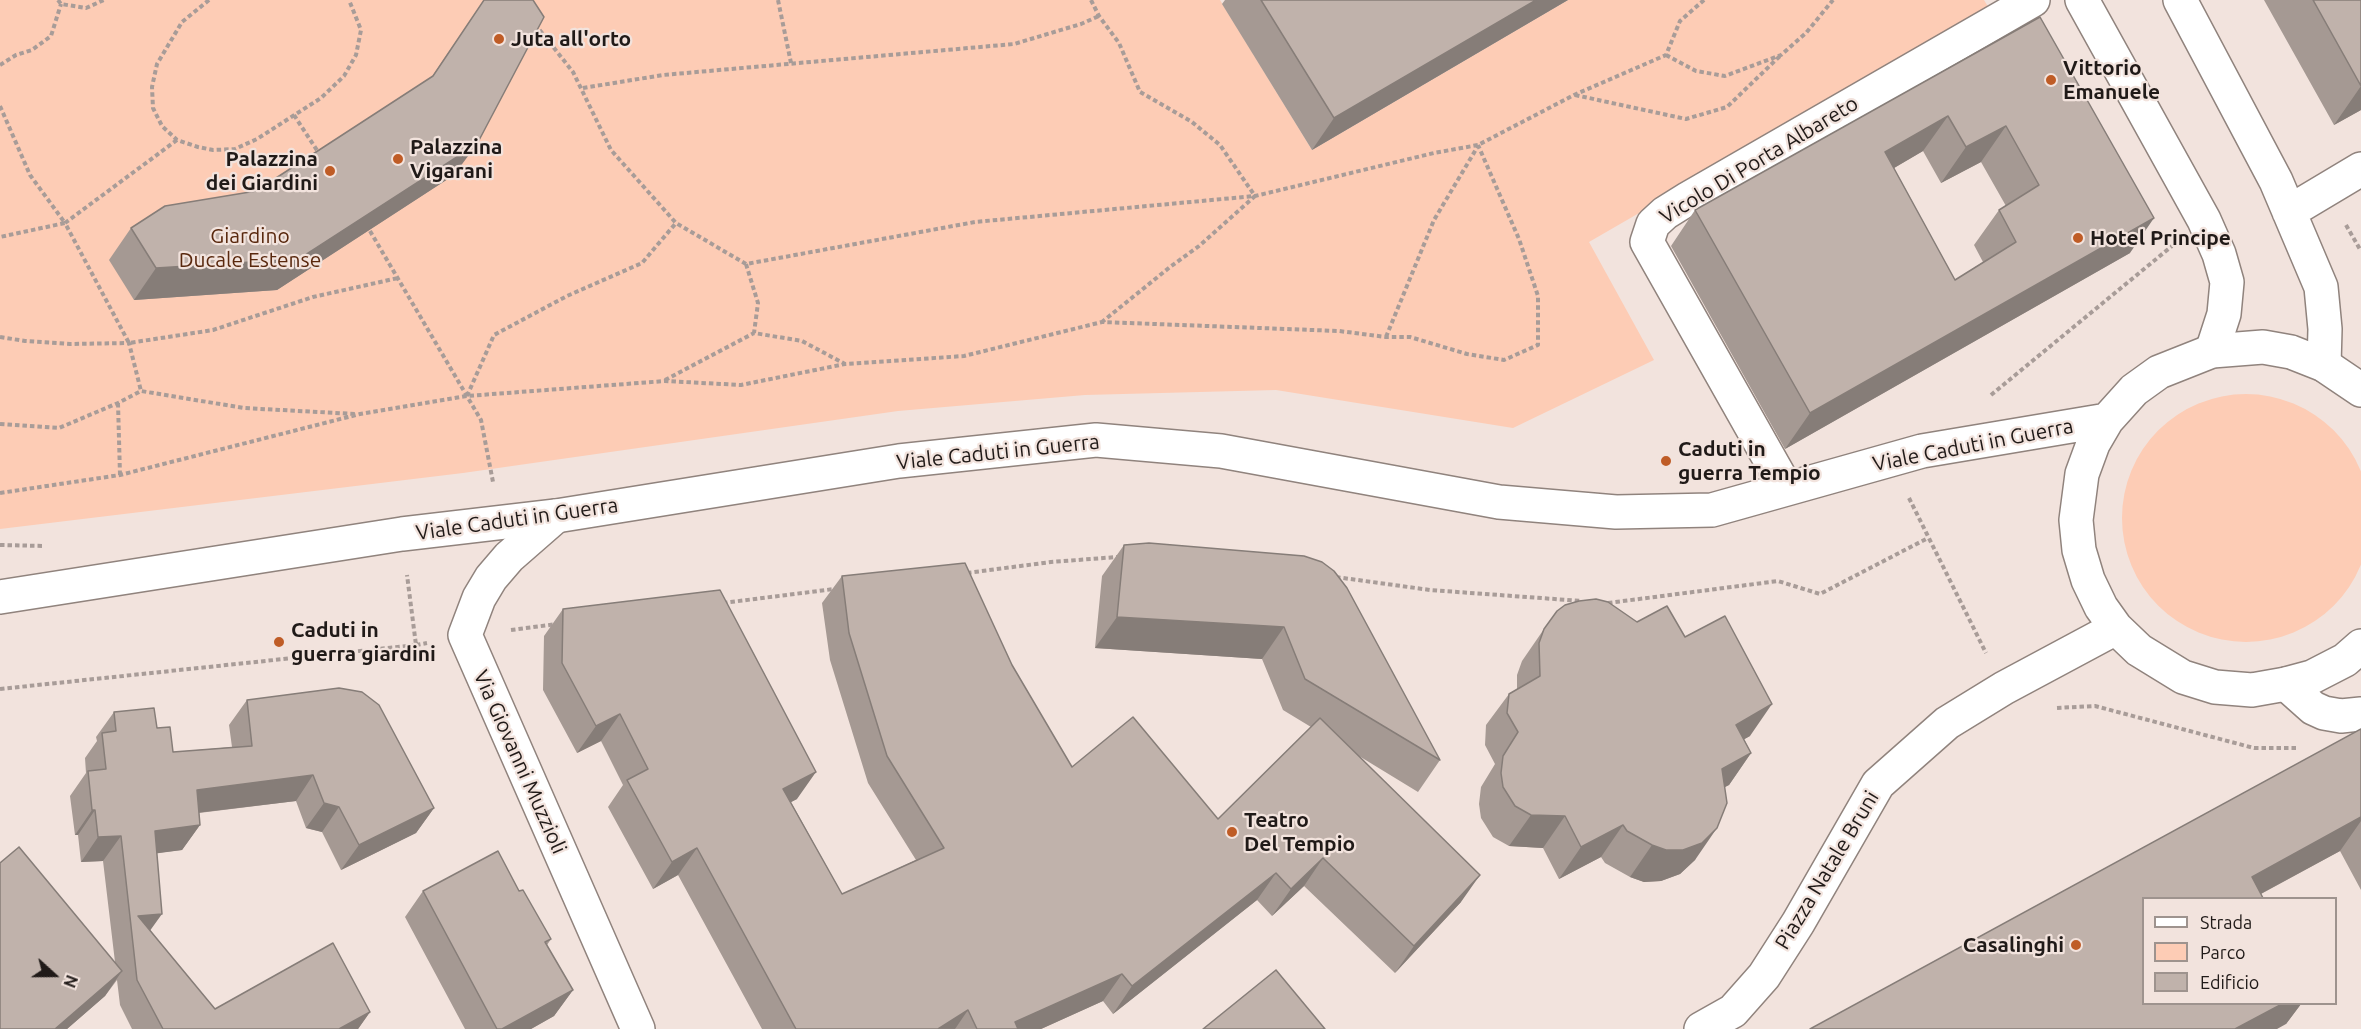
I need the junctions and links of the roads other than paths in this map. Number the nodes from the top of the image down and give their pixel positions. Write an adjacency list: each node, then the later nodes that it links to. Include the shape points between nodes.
1 (2033, 0): 10 (main road, Vicolo Di Porta Albareto, via 1689,198 1653,224 1647,242)
2 (2082, 0): 6 (main road, via 2204,219 2219,254 2227,282 2224,314)
3 (2180, 0): 5 (main road)
4 (2361, 169): 5 (main road)
5 (2289, 212): 7 (main road, via 2321,287)
6 (2212, 351): 7 (main road, via 2263,347 2291,352); 9 (main road, via 2159,372 2134,390)
7 (2324, 365): 8 (main road)
8 (2361, 390)
9 (2107, 420): 10 (main road, Viale Caduti in Guerra, via 1922,451); 13 (main road, via 2082,474 2076,520 2088,580)
10 (1786, 488): 11 (main road, Viale Caduti in Guerra, via 1712,510 1616,512 1499,502 1221,451 1096,440 899,461)
11 (556, 516): 12 (main road, Viale Caduti in Guerra, via 402,534); 17 (main road, Via Giovanni Muzzioli, via 491,578 465,635)
12 (13, 595)
13 (2116, 628): 15 (main road, via 2139,650 2182,677 2215,687 2252,690); 18 (main road, Piazza Natale Bruni, via 1947,723 1878,784 1764,976 1733,1011)
14 (2356, 657): 15 (main road)
15 (2286, 684): 16 (main road, via 2324,713)
16 (2361, 714)
17 (628, 1025)
18 (1701, 1029)

